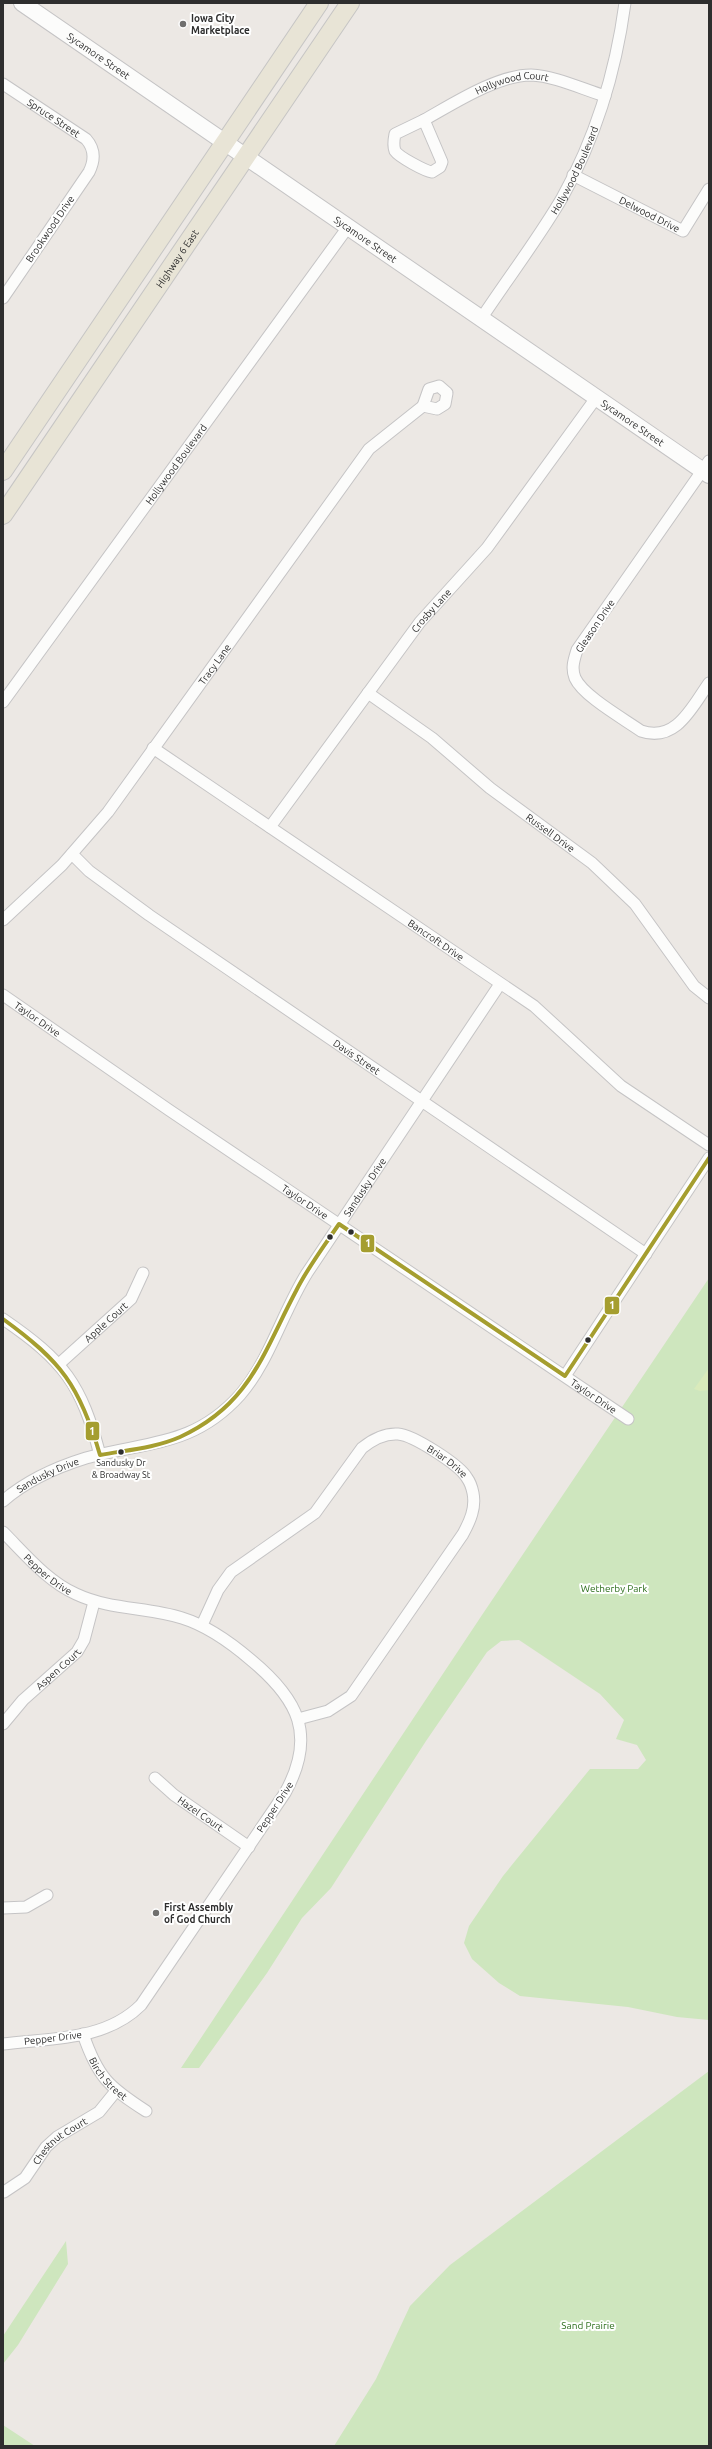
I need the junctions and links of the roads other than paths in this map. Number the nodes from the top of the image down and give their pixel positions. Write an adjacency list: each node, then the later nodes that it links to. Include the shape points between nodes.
1 (22, 3): 8 (street, Sycamore Street)
2 (319, 3): 8 (main road)
3 (350, 3): 9 (main road, Highway 6 East)
4 (625, 3): 6 (street, Hollywood Boulevard)
5 (3, 84): 10 (street, Spruce Street, via 86,139 92,145)
6 (605, 96): 7 (street, Hollywood Court, via 540,76 519,76 487,87); 11 (street, Hollywood Boulevard)
7 (424, 120): 7 (street, Hollywood Court, via 442,162 440,167 432,172 401,156 395,146 395,134)
8 (224, 142): 9 (street, Sycamore Street); 19 (main road)
9 (245, 156): 13 (street, Sycamore Street); 20 (main road, Highway 6 East)
10 (93, 159): 14 (street, Brookwood Drive, via 89,172)
11 (573, 175): 12 (street, Delwood Drive, via 682,231); 15 (street, Hollywood Boulevard, via 562,198)
12 (709, 190)
13 (348, 227): 15 (street, Sycamore Street); 23 (street, Hollywood Boulevard)
14 (3, 298)
15 (481, 319): 16 (street, Sycamore Street)
16 (596, 398): 18 (street, Sycamore Street); 22 (street, Crosby Lane, via 487,548 420,622)
17 (423, 406): 24 (street, Tracy Lane, via 369,449)
18 (707, 469): 21 (street, Gleason Drive, via 577,650 573,670 584,690 641,731 650,734 674,729)
19 (3, 471)
20 (3, 514)
21 (709, 683)
22 (368, 693): 25 (street, Crosby Lane); 30 (street, Russell Drive, via 438,742 490,788 592,863 635,904 694,986)
23 (3, 702)
24 (153, 748): 25 (street, Bancroft Drive); 26 (street, Tracy Lane, via 108,812)
25 (270, 827): 28 (street, Bancroft Drive)
26 (72, 854): 27 (street, Tracy Lane); 31 (street, Davis Street, via 114,890)
27 (3, 920)
28 (500, 984): 31 (street, Sandusky Drive); 32 (street, Bancroft Drive, via 544,1014 620,1086)
29 (3, 995): 34 (street, Taylor Drive)
30 (709, 998)
31 (423, 1100): 34 (street, Sandusky Drive); 35 (street, Davis Street)
32 (709, 1145)
33 (709, 1158): 35 (street)
34 (339, 1224): 39 (street, Taylor Drive); 41 (street, Sandusky Drive, via 292,1297 253,1378 226,1409 197,1429 178,1438)
35 (646, 1254): 39 (street)
36 (143, 1273): 38 (street, Apple Court, via 131,1299)
37 (3, 1320): 38 (street, via 32,1339)
38 (59, 1364): 41 (street, via 84,1402)
39 (565, 1376): 40 (street, Taylor Drive)
40 (628, 1419)
41 (100, 1455): 42 (street, Sandusky Drive, via 46,1474)
42 (3, 1501)
43 (3, 1532): 44 (street, Pepper Drive, via 38,1568 56,1582 74,1594)
44 (94, 1602): 45 (street, Pepper Drive, via 180,1617); 47 (street, Aspen Court, via 84,1640 77,1652 23,1700)
45 (202, 1625): 46 (street, Pepper Drive, via 265,1671 282,1688); 46 (street, Briar Drive, via 218,1590 231,1572 315,1513 362,1448 370,1441 389,1434 400,1434 413,1439 462,1472 467,1478 474,1503 470,1521 463,1534 351,1696 328,1711)
46 (298, 1719): 49 (street, Pepper Drive, via 300,1748 293,1778)
47 (3, 1724)
48 (155, 1778): 49 (street, Hazel Court, via 174,1795)
49 (248, 1847): 52 (street, Pepper Drive, via 140,2005 110,2028)
50 (46, 1895): 51 (street, via 26,1907)
51 (3, 1908)
52 (83, 2034): 53 (street, Pepper Drive); 54 (street, Birch Street, via 98,2071)
53 (3, 2044)
54 (116, 2091): 55 (street, Birch Street); 56 (street, Chestnut Court, via 99,2112 57,2137 46,2147 25,2178)
55 (146, 2111)
56 (4, 2192)

